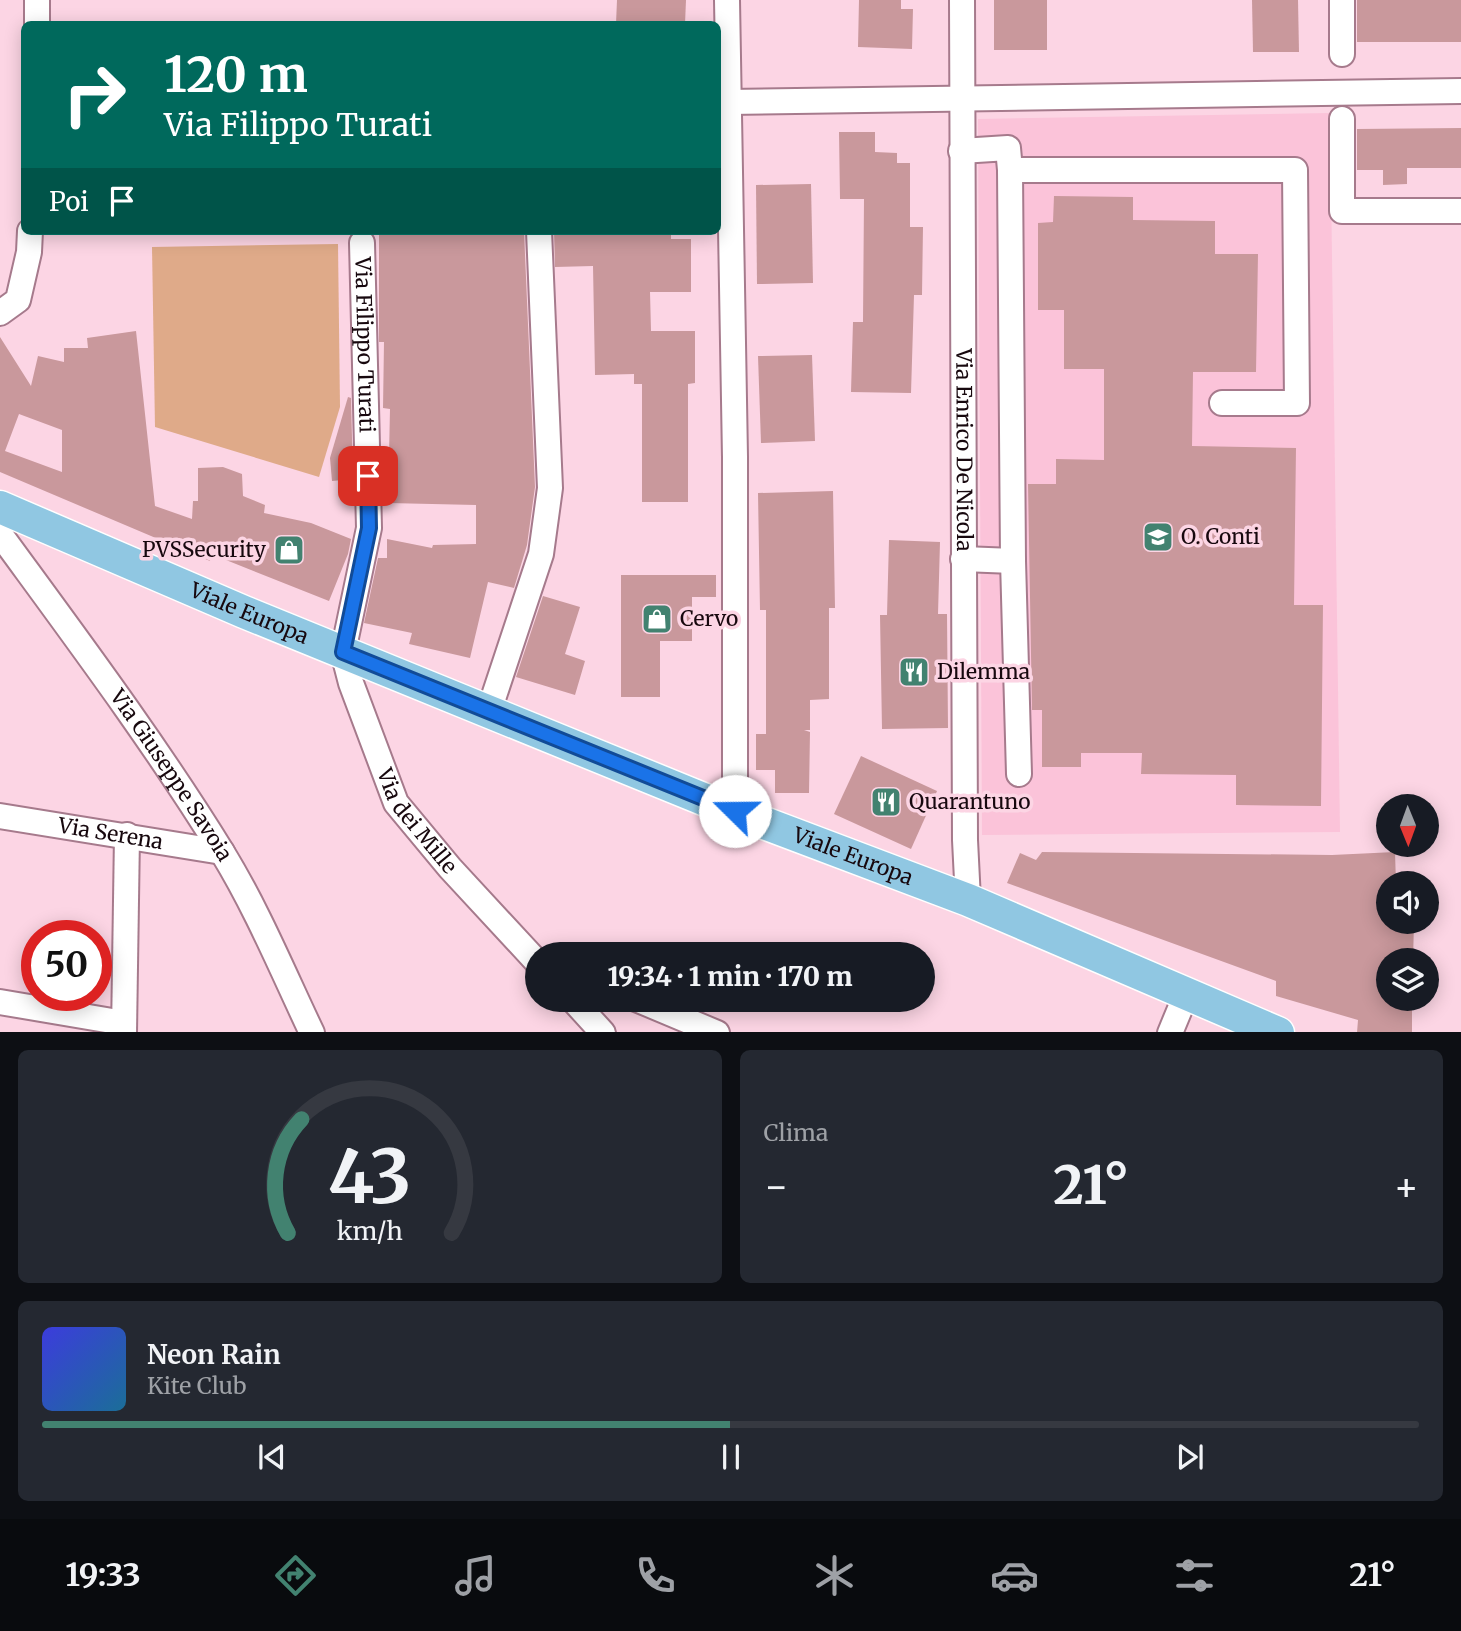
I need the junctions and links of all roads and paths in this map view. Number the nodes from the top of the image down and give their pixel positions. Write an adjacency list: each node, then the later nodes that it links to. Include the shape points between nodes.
1 (37, 0): 5 (street)
2 (727, 0): 9 (street)
3 (962, 0): 8 (street, Via Enrico De Nicola)
4 (1342, 0): 6 (street)
5 (37, 21)
6 (1342, 54)
7 (1461, 92): 8 (street)
8 (961, 98): 9 (street); 11 (street, Via Enrico De Nicola)
9 (728, 102): 26 (street)
10 (1342, 119): 13 (street, via 1342,211)
11 (961, 151): 12 (street, via 1008,148); 21 (street, Via Enrico De Nicola)
12 (1010, 170): 18 (street, via 1295,170 1297,403); 22 (street)
13 (1461, 211)
14 (30, 235): 17 (street, via 18,300)
15 (539, 235): 24 (street, via 550,488 541,554)
16 (362, 243): 23 (street, Via Filippo Turati, via 369,528)
17 (0, 313)
18 (1222, 403)
19 (0, 507): 23 (main road, Viale Europa)
20 (0, 534): 29 (street, Via Giuseppe Savoia, via 160,756)
21 (963, 559): 22 (street); 30 (street, Via Enrico De Nicola)
22 (1013, 561): 25 (street)
23 (343, 652): 24 (main road, Viale Europa); 31 (street, Via dei Mille, via 396,803)
24 (489, 712): 26 (main road, Viale Europa)
25 (1019, 774)
26 (735, 811): 30 (main road, Viale Europa)
27 (0, 816): 28 (street, Via Serena)
28 (127, 835): 29 (street, Via Serena); 36 (street)
29 (222, 852): 37 (street, Via Giuseppe Savoia)
30 (968, 900): 32 (main road, Viale Europa)
31 (525, 947)
32 (1187, 992): 40 (street); 41 (main road, Viale Europa)
33 (0, 1002): 36 (street)
34 (584, 1012): 38 (street)
35 (668, 1012): 39 (street)
36 (124, 1028)
37 (312, 1032)
38 (603, 1032)
39 (717, 1032)
40 (1170, 1032)
41 (1277, 1032)

